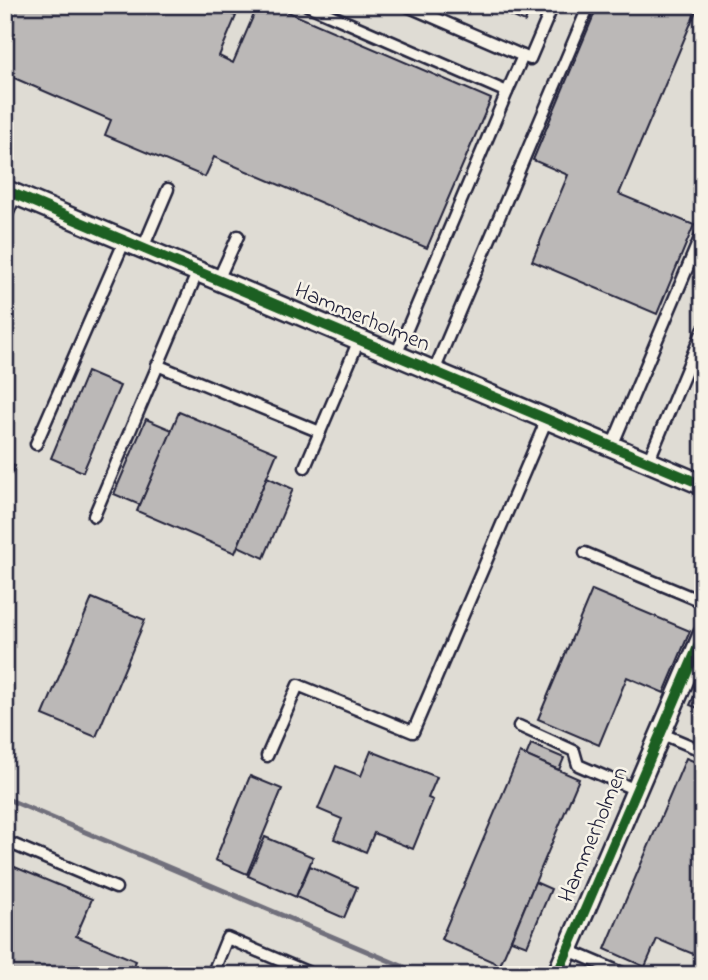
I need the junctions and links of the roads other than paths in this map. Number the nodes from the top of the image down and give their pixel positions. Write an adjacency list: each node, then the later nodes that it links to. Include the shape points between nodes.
1 (307, 5): 6 (lane)
2 (405, 5): 5 (lane)
3 (553, 5): 5 (lane, via 530,59)
4 (589, 5): 19 (lane)
5 (523, 56): 6 (lane)
6 (508, 92): 17 (lane)
7 (168, 189): 12 (lane)
8 (10, 192): 9 (lane); 12 (street, Hammerholmen)
9 (5, 219)
10 (703, 231): 23 (lane)
11 (238, 236): 14 (lane)
12 (134, 244): 13 (street, Hammerholmen); 22 (lane)
13 (198, 271): 14 (street, Hammerholmen); 18 (lane)
14 (218, 280): 16 (street, Hammerholmen)
15 (703, 330): 24 (lane)
16 (359, 340): 17 (street, Hammerholmen); 21 (lane)
17 (396, 355): 19 (street, Hammerholmen)
18 (158, 365): 21 (lane); 27 (lane)
19 (434, 372): 20 (street, Hammerholmen)
20 (547, 419): 23 (street, Hammerholmen); 34 (lane, via 413,732 298,685)
21 (320, 432): 25 (lane)
22 (36, 444)
23 (612, 446): 24 (street, Hammerholmen)
24 (648, 462): 26 (street, Hammerholmen)
25 (305, 467)
26 (703, 485)
27 (94, 516)
28 (585, 553): 29 (lane)
29 (703, 602)
30 (703, 635): 32 (street, Hammerholmen)
31 (519, 726): 35 (lane, via 574,751 578,765)
32 (660, 733): 33 (lane); 35 (street, Hammerholmen)
33 (703, 751)
34 (267, 756)
35 (636, 790): 38 (street, Hammerholmen)
36 (5, 841): 37 (lane)
37 (116, 888)
38 (568, 950): 41 (street, Hammerholmen); 42 (lane)
39 (212, 975): 40 (lane, via 227,938)
40 (314, 975)
41 (557, 975)
42 (627, 975)

